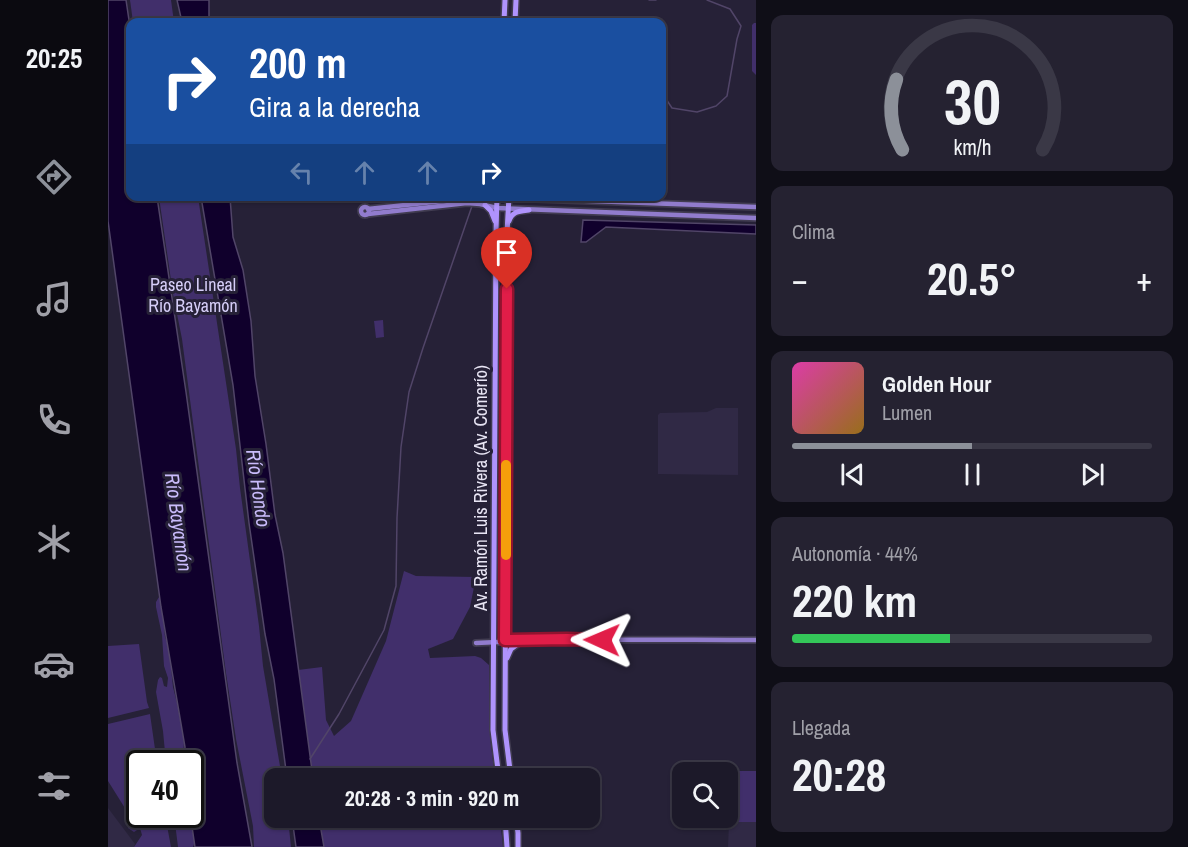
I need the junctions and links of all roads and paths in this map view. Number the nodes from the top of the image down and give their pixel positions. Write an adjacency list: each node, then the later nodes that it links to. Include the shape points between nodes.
1 (505, 0): 3 (main road)
2 (516, 0): 4 (main road)
3 (504, 18)
4 (516, 18)
5 (444, 201): 9 (street, via 368,211)
6 (497, 201): 11 (main road, Av. Ramón Luis Rivera (Av. Comerío))
7 (509, 201): 12 (main road, Av. Ramón Luis Rivera (Av. Comerío))
8 (616, 201): 10 (street)
9 (485, 205): 11 (street); 15 (main road)
10 (756, 207)
11 (497, 208): 12 (street); 15 (main road, Av. Ramón Luis Rivera (Av. Comerío))
12 (508, 209): 13 (street); 16 (main road, Av. Ramón Luis Rivera (Av. Comerío))
13 (529, 210): 14 (street); 16 (main road, via 514,213)
14 (756, 218)
15 (496, 225): 20 (main road, Av. Ramón Luis Rivera (Av. Comerío))
16 (508, 228): 17 (main road, Av. Ramón Luis Rivera (Av. Comerío))
17 (505, 640): 18 (street); 20 (street); 22 (main road, Av. Ramón Luis Rivera (Av. Comerío))
18 (523, 640): 19 (street); 22 (main road, via 509,651)
19 (756, 640)
20 (494, 642): 21 (street); 23 (main road, Av. Ramón Luis Rivera (Av. Comerío))
21 (476, 643)
22 (505, 665): 24 (main road, Av. Ramón Luis Rivera (Av. Comerío))
23 (498, 768)
24 (510, 768)
25 (505, 828): 27 (main road)
26 (517, 828): 28 (main road)
27 (507, 847)
28 (518, 847)

